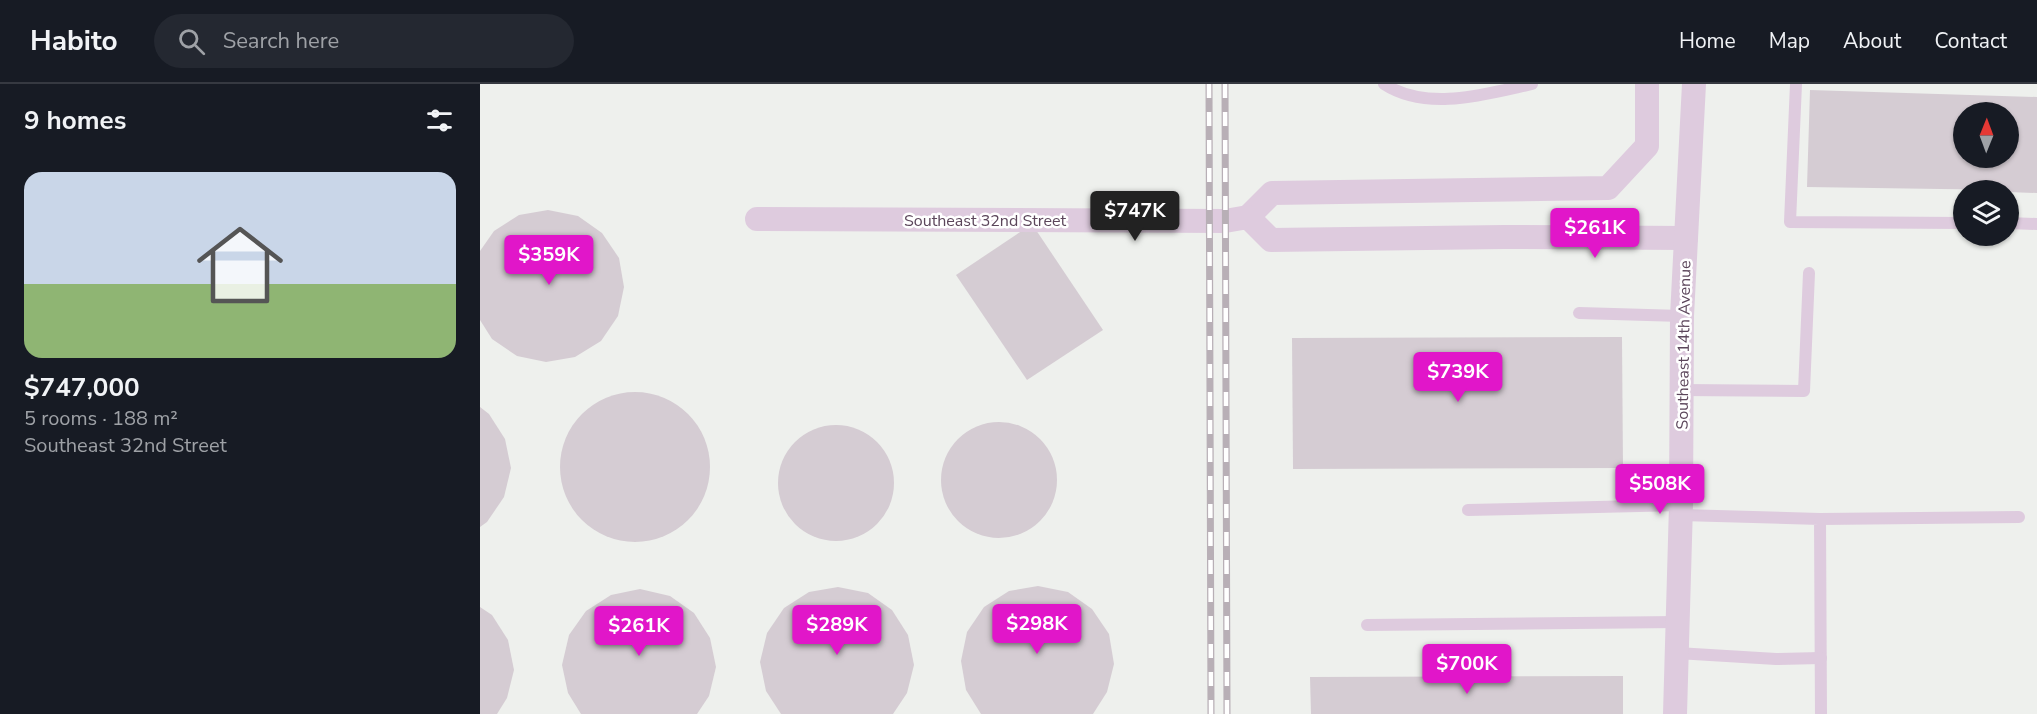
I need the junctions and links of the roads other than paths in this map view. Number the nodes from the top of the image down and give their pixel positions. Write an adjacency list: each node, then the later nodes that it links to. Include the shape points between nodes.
1 (1384, 84): 2 (lane, via 1427,99 1483,95)
2 (1532, 84)
3 (1647, 84): 6 (street, via 1647,146 1608,188 1272,193)
4 (1694, 84): 11 (street, Southeast 14th Avenue)
5 (1796, 84): 8 (lane, via 1790,222)
6 (1248, 217): 7 (street, Southeast 32nd Street, via 1225,221); 11 (street, via 1271,240)
7 (757, 219)
8 (1953, 223)
9 (2019, 223): 10 (lane)
10 (2037, 224)
11 (1686, 238): 14 (street, Southeast 14th Avenue)
12 (1809, 273): 15 (lane, via 1804,392)
13 (1580, 313): 14 (lane)
14 (1682, 316): 15 (street, Southeast 14th Avenue)
15 (1681, 390): 17 (street, Southeast 14th Avenue)
16 (1468, 510): 17 (lane)
17 (1681, 511): 19 (lane); 20 (street, Southeast 14th Avenue)
18 (2019, 518): 19 (lane)
19 (1820, 519): 23 (lane)
20 (1678, 622): 21 (lane); 22 (street, Southeast 14th Avenue)
21 (1367, 625)
22 (1677, 652): 23 (lane); 24 (street, Southeast 14th Avenue)
23 (1821, 658): 25 (lane)
24 (1675, 714)
25 (1821, 714)

